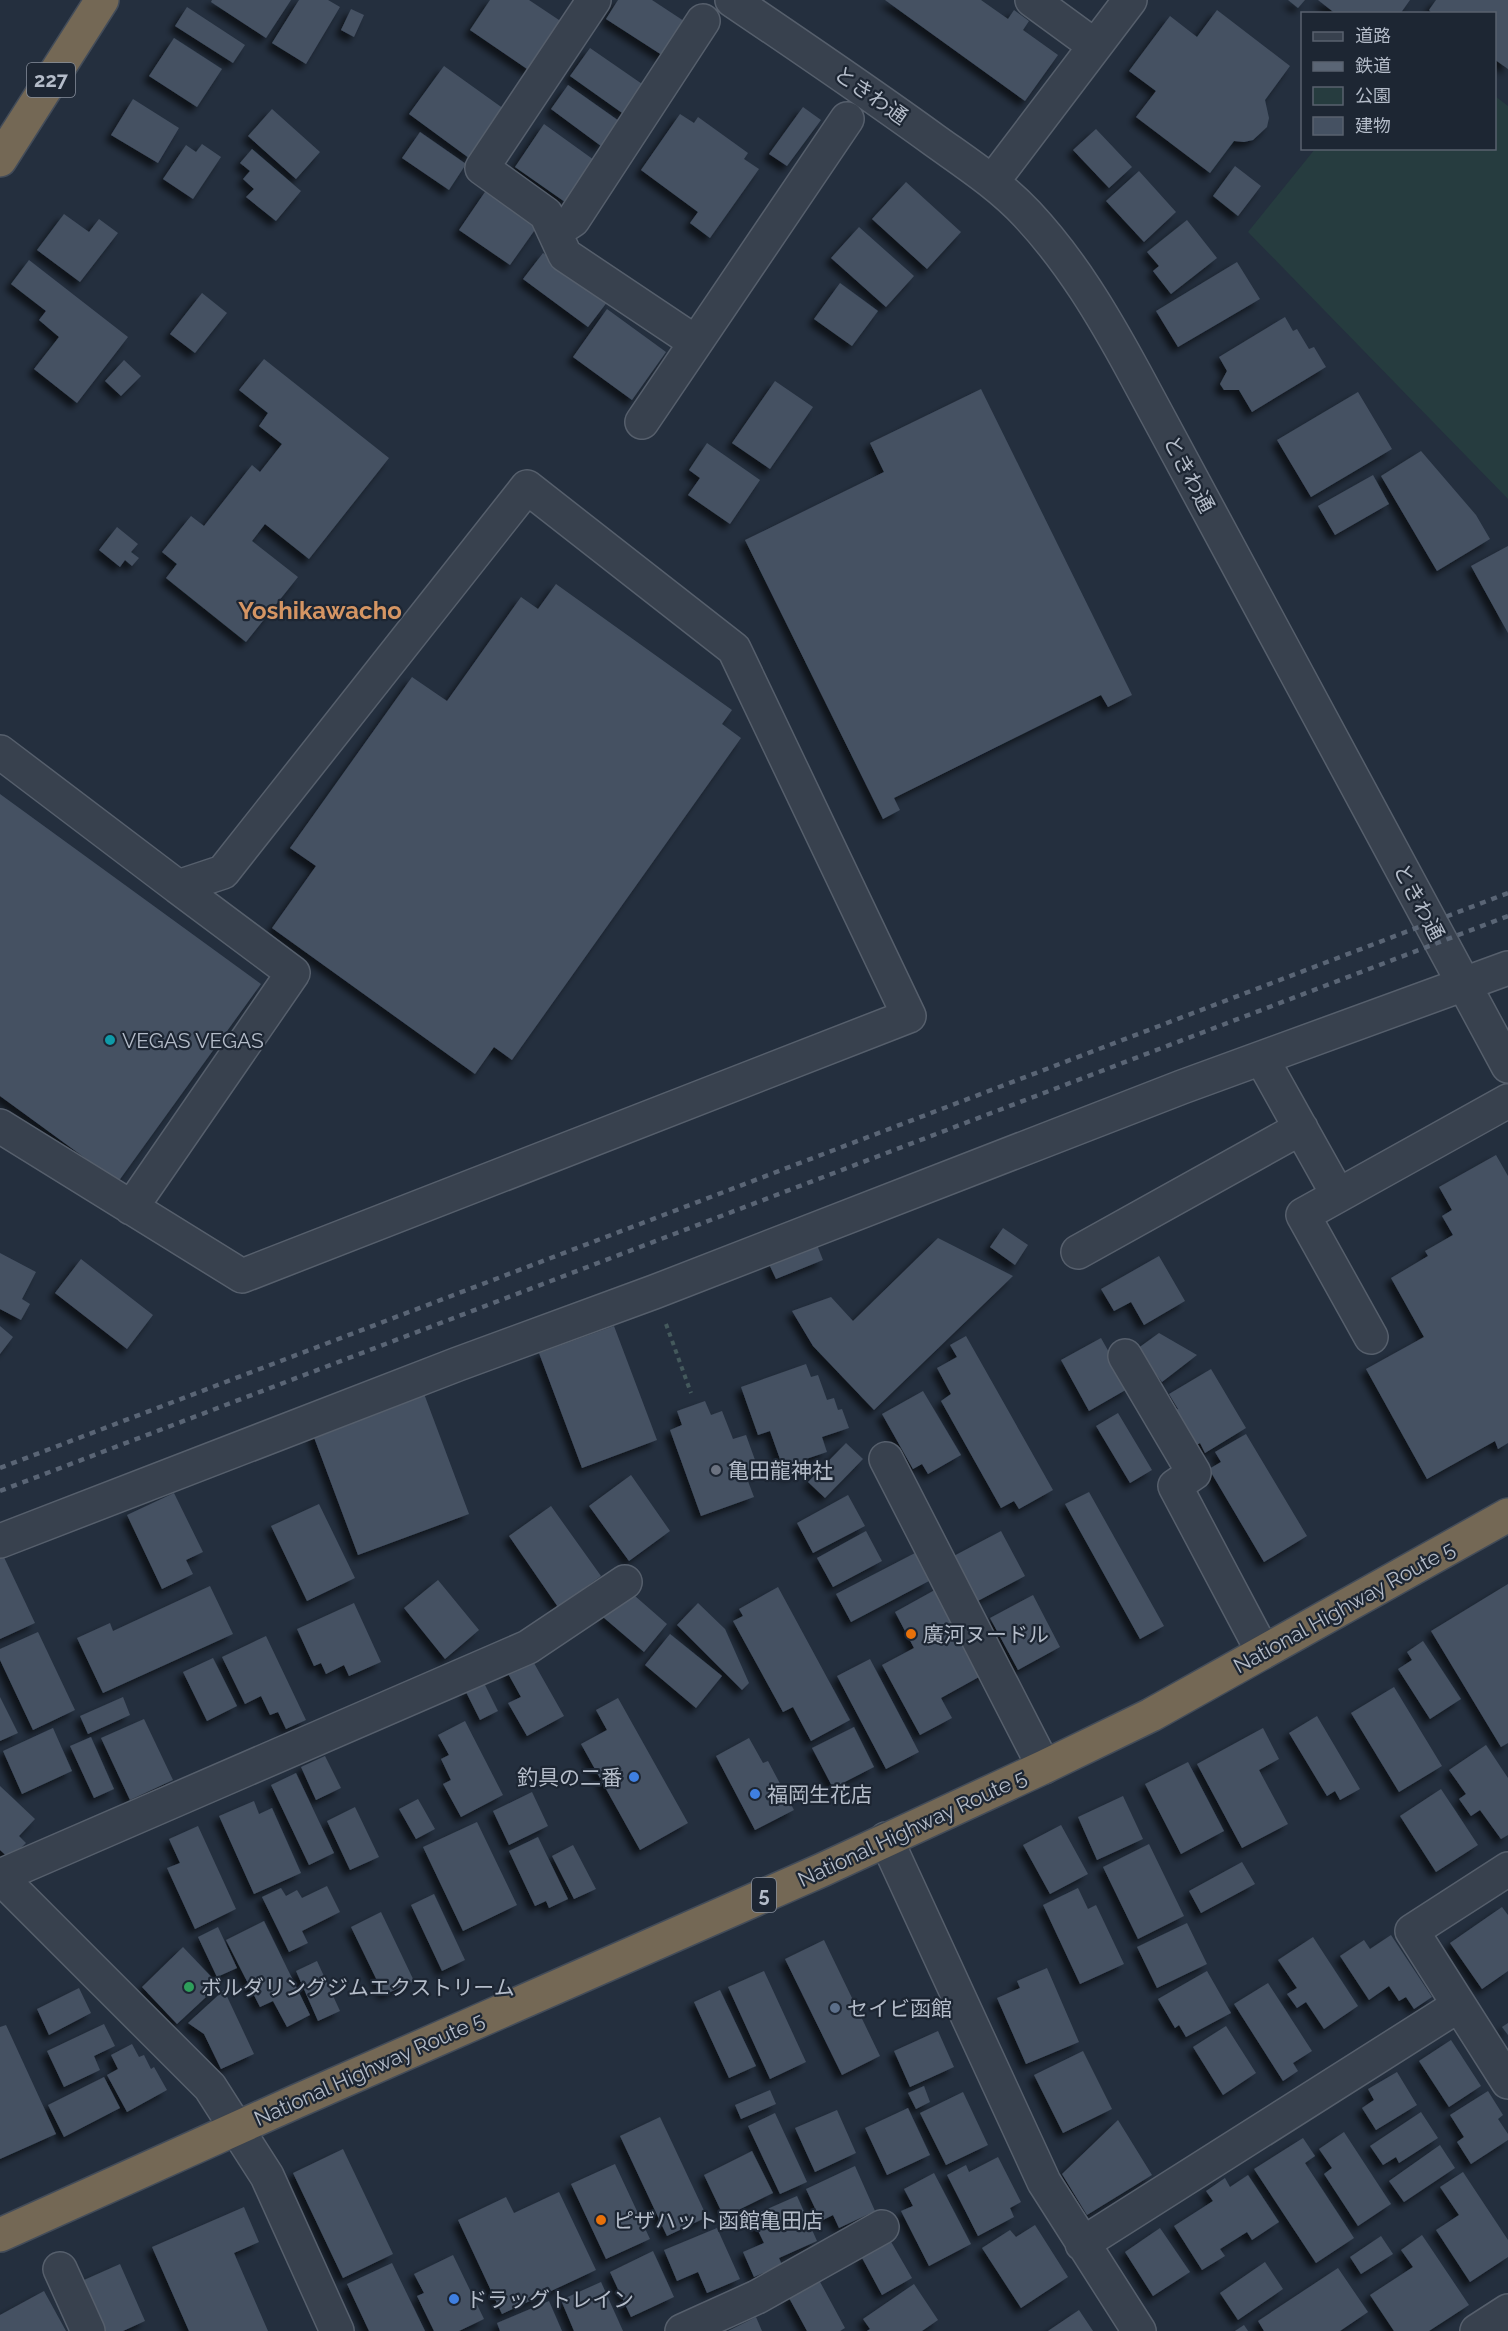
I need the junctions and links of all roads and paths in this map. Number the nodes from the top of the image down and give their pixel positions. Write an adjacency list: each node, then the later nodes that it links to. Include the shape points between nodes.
1 (102, 0): 9 (highway, 227)
2 (594, 0): 11 (street, via 482,168 546,214)
3 (732, 0): 10 (street, ときわ通)
4 (1032, 0): 7 (street)
5 (1130, 0): 7 (street)
6 (703, 21): 11 (street, via 573,220)
7 (1095, 46): 10 (street)
8 (848, 119): 12 (street)
9 (0, 160)
10 (992, 183): 17 (street, ときわ通, via 1055,245 1102,314)
11 (555, 232): 12 (street, via 565,255)
12 (695, 342): 13 (street)
13 (642, 422)
14 (0, 752): 15 (street)
15 (178, 888): 24 (street, via 293,973); 24 (street, via 223,872 527,487 734,649 909,1016 242,1276)
16 (1508, 968): 17 (street)
17 (1463, 985): 18 (street); 19 (street, ときわ通)
18 (1262, 1059): 22 (street); 26 (street)
19 (1508, 1066)
20 (1508, 1101): 23 (street)
21 (0, 1126): 24 (street)
22 (1301, 1128): 23 (street); 25 (street)
23 (1338, 1195): 27 (street, via 1303,1215)
24 (131, 1208)
25 (1078, 1252)
26 (654, 1292): 29 (path); 32 (street)
27 (1371, 1337)
28 (1125, 1356): 34 (street, via 1194,1473 1175,1486)
29 (691, 1393)
30 (886, 1459): 35 (street)
31 (1508, 1515): 34 (highway, National Highway Route 5 / 5)
32 (0, 1541)
33 (625, 1582): 38 (street, via 528,1647)
34 (1263, 1652): 35 (highway, National Highway Route 5 / 5, via 1150,1715)
35 (1044, 1767): 36 (highway, National Highway Route 5 / 5)
36 (886, 1839): 41 (highway, National Highway Route 5 / 5); 44 (street, via 1044,2182)
37 (1508, 1869): 39 (street, via 1412,1930)
38 (0, 1877): 41 (street, via 210,2087)
39 (1459, 2005): 40 (street); 44 (street)
40 (1508, 2082)
41 (237, 2127): 43 (highway, National Highway Route 5 / 5); 48 (street, via 267,2176)
42 (882, 2226): 49 (street, via 757,2296)
43 (0, 2235)
44 (1082, 2244): 50 (street)
45 (60, 2269): 47 (street)
46 (1508, 2311): 51 (street)
47 (88, 2331)
48 (337, 2331)
49 (682, 2331)
50 (1139, 2331)
51 (1477, 2331)

